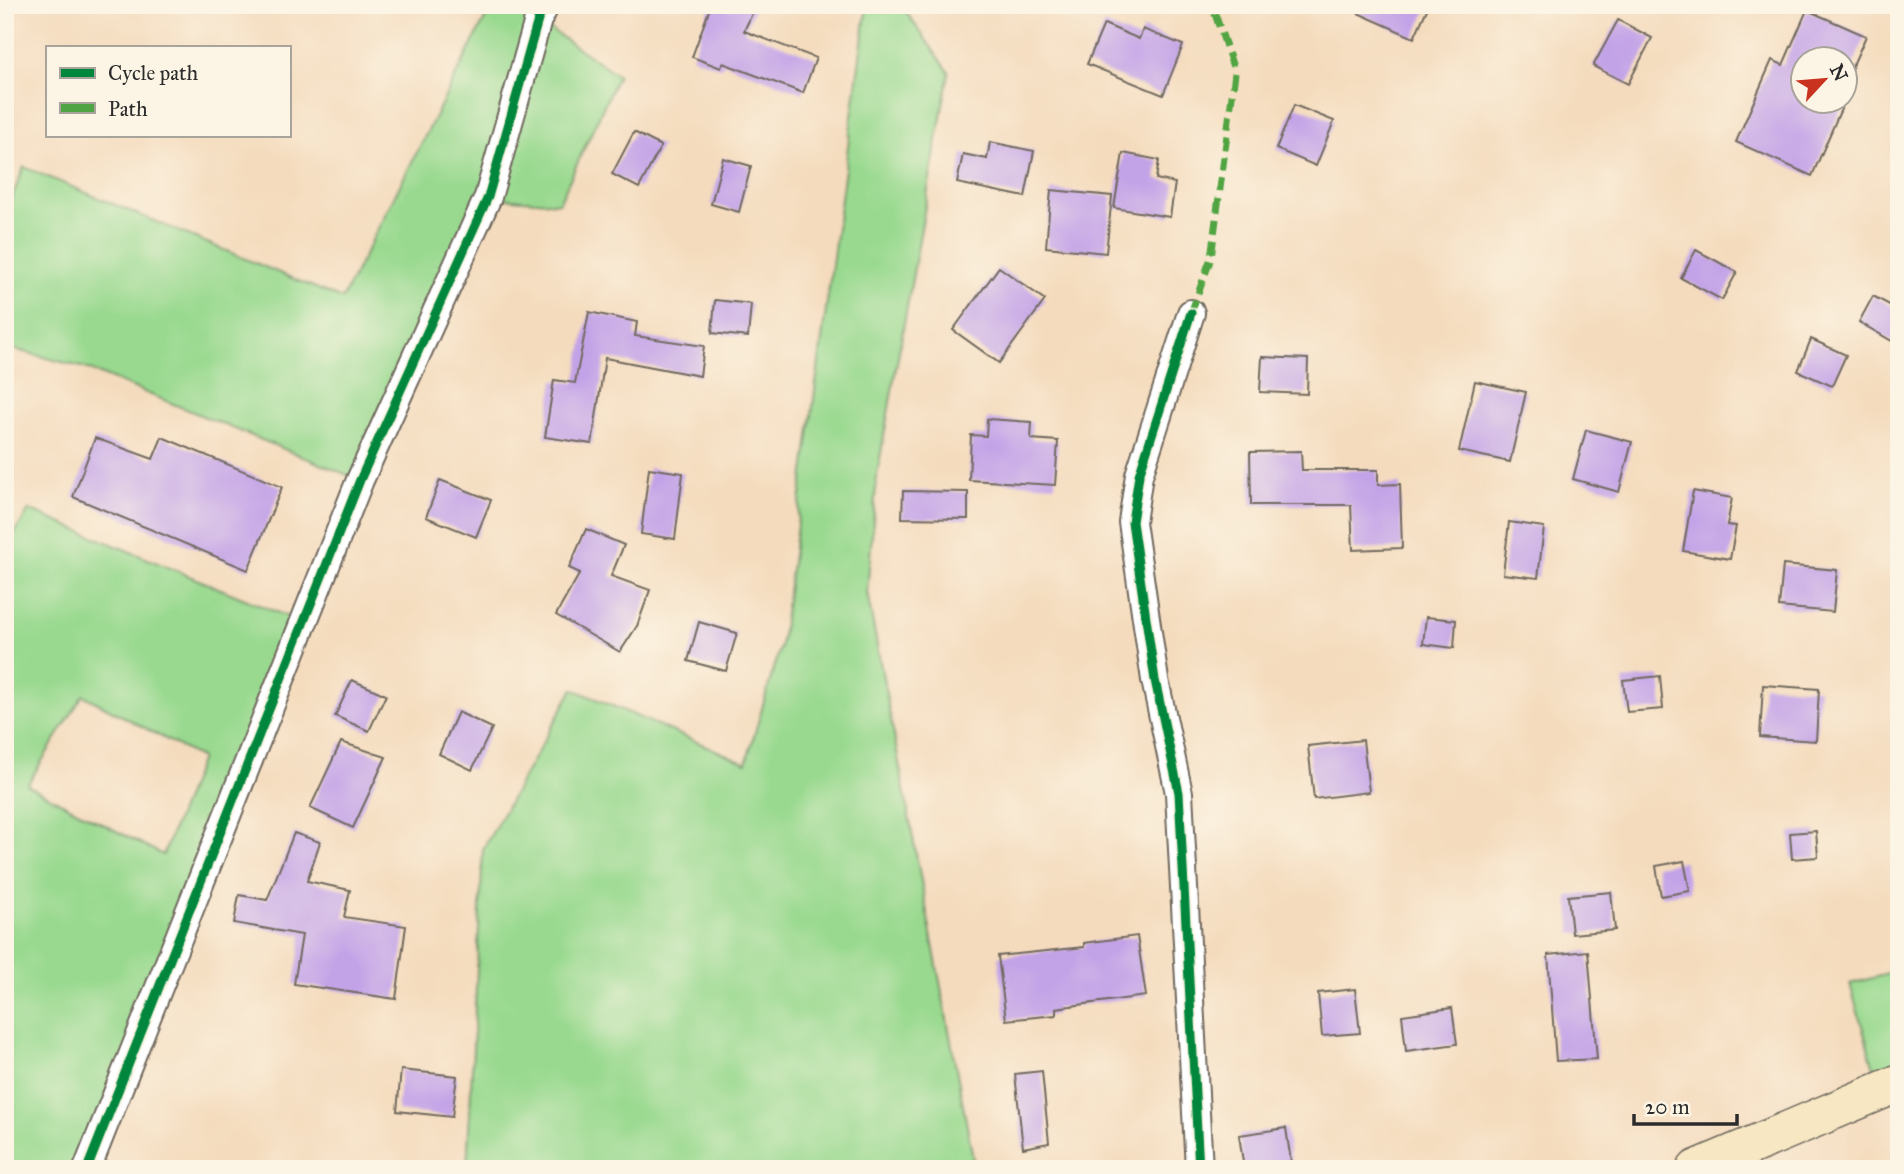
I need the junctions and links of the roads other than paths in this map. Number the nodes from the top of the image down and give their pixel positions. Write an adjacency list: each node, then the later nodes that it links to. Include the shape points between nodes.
1 (546, 5): 4 (street, via 488,197 360,480)
2 (1191, 313): 5 (street, via 1139,474 1132,523 1155,680 1178,793)
3 (1899, 1083): 6 (main road)
4 (87, 1169)
5 (1199, 1169)
6 (1697, 1169)

